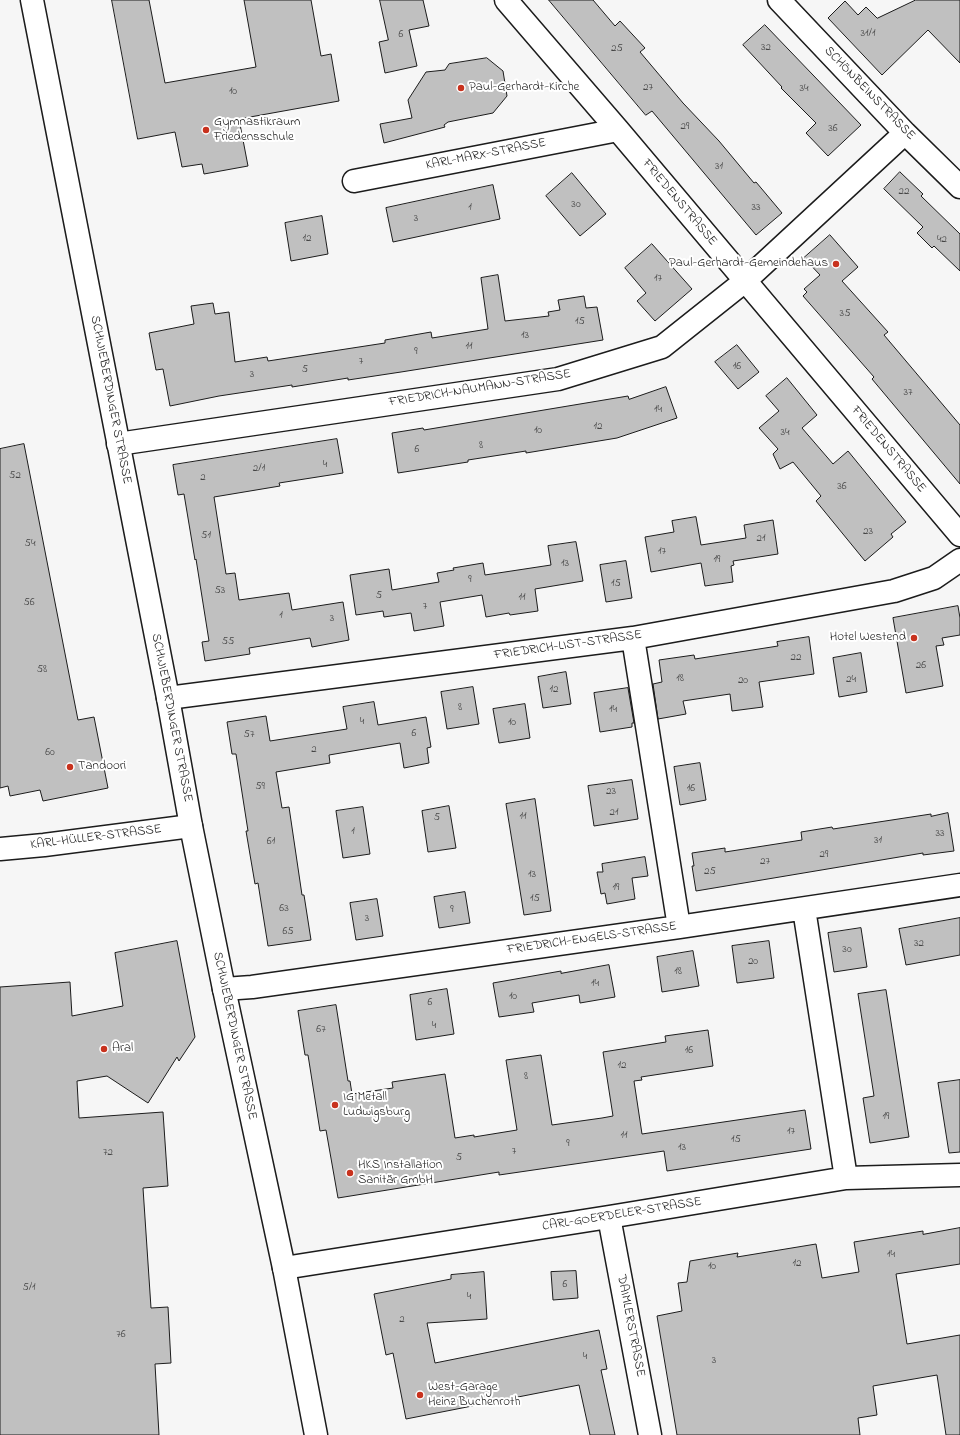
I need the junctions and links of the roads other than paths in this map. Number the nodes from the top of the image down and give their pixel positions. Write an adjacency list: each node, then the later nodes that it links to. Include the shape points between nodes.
1 (32, 0): 9 (street, SCHWIEBERDINGER STRASSE)
2 (506, 0): 4 (street, FRIEDENSTRASSE)
3 (779, 0): 5 (street, SCHÖNBEINSTRASSE)
4 (618, 130): 6 (street, KARL-MARX-STRASSE); 8 (street, FRIEDENSTRASSE)
5 (906, 133): 7 (street, SCHÖNBEINSTRASSE); 8 (street, FRIEDRICH-NAUMANN-STRASSE)
6 (354, 181)
7 (960, 187)
8 (745, 281): 9 (street, FRIEDRICH-NAUMANN-STRASSE, via 662,347 558,379); 10 (street, FRIEDENSTRASSE)
9 (118, 444): 13 (street, SCHWIEBERDINGER STRASSE)
10 (960, 535)
11 (960, 560): 12 (street, FRIEDRICH-LIST-STRASSE, via 934,578 894,591)
12 (633, 638): 13 (street, FRIEDRICH-LIST-STRASSE); 18 (street)
13 (168, 698): 14 (street, SCHWIEBERDINGER STRASSE)
14 (191, 826): 15 (street, KARL-HÜLLER-STRASSE); 19 (street, SCHWIEBERDINGER STRASSE)
15 (0, 849)
16 (960, 885): 17 (street, FRIEDRICH-ENGELS-STRASSE)
17 (804, 909): 18 (street, FRIEDRICH-ENGELS-STRASSE); 21 (street)
18 (679, 927): 19 (street, FRIEDRICH-ENGELS-STRASSE)
19 (224, 989): 23 (street, SCHWIEBERDINGER STRASSE)
20 (960, 1175): 21 (street, CARL-GOERDELER-STRASSE)
21 (846, 1178): 22 (street, CARL-GOERDELER-STRASSE)
22 (609, 1217): 23 (street, CARL-GOERDELER-STRASSE); 25 (street, DAIMLERSTRASSE)
23 (284, 1268): 24 (street, SCHWIEBERDINGER STRASSE)
24 (316, 1435)
25 (650, 1435)

